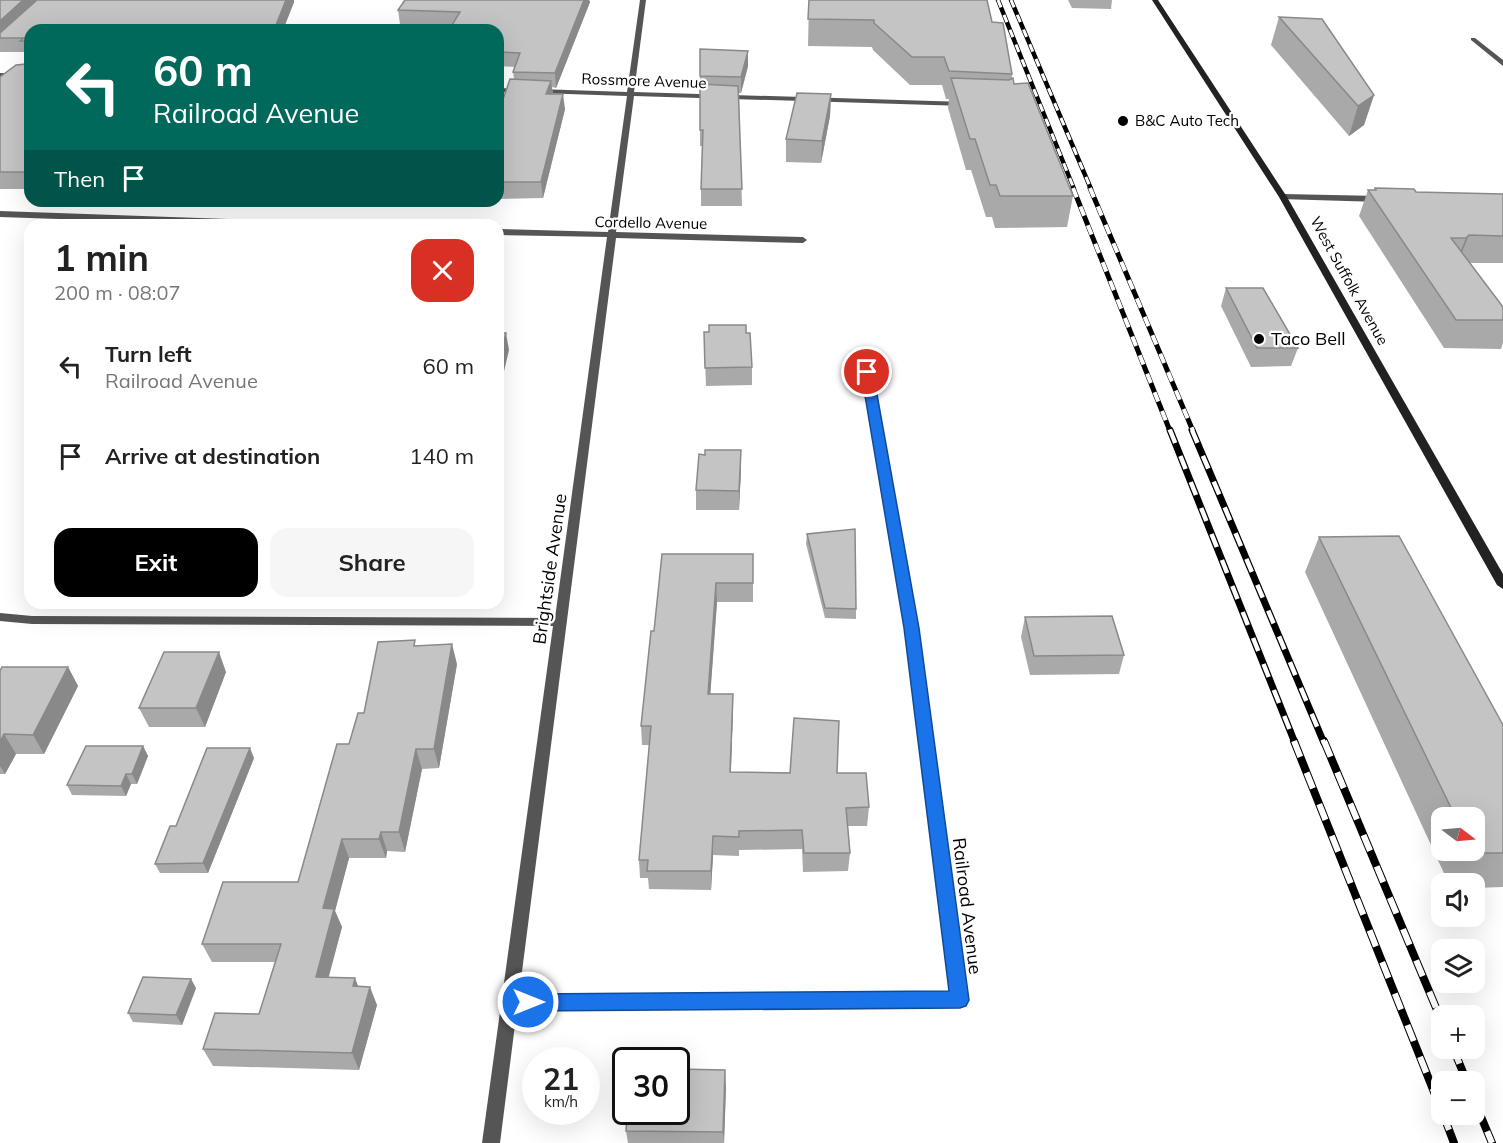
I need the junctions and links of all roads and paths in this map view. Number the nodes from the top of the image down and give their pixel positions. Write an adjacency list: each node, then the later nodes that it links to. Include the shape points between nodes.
1 (643, 0): 8 (street, Brightside Avenue)
2 (1155, 0): 10 (main road, West Suffolk Avenue)
3 (1473, 39): 4 (street)
4 (1503, 64)
5 (0, 75): 6 (street)
6 (24, 76)
7 (504, 90): 8 (street, Rossmore Avenue)
8 (631, 94): 9 (street, Rossmore Avenue); 15 (street, Brightside Avenue)
9 (970, 104)
10 (1283, 197): 11 (street); 18 (main road, West Suffolk Avenue)
11 (1389, 200)
12 (0, 214): 13 (street)
13 (140, 219)
14 (504, 231): 15 (street, Cordello Avenue)
15 (613, 235): 16 (street, Cordello Avenue); 20 (street, Brightside Avenue)
16 (803, 240)
17 (867, 372): 21 (street, Railroad Avenue, via 912,628 960,1000)
18 (1503, 585)
19 (0, 617): 20 (street)
20 (561, 622): 21 (street, Brightside Avenue)
21 (510, 1002): 22 (street, Brightside Avenue)
22 (490, 1143)

